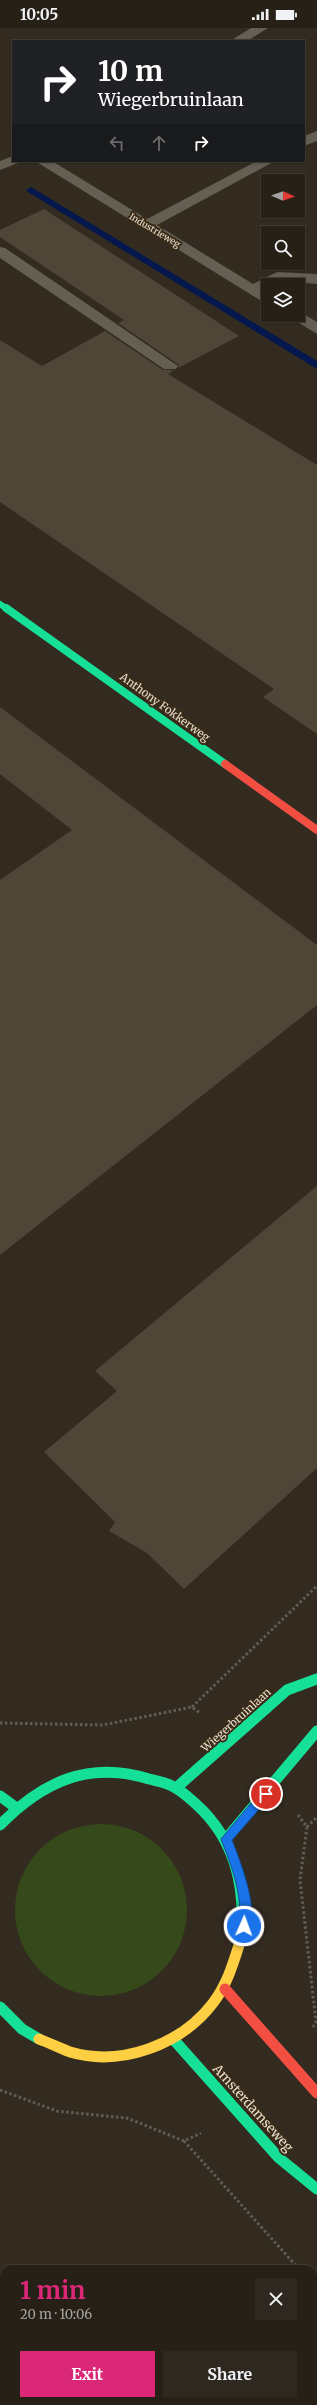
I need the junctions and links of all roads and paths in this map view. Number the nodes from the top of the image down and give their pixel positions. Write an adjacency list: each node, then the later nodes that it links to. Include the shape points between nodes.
1 (261, 28): 2 (street)
2 (239, 40)
3 (317, 135): 4 (street)
4 (305, 141)
5 (12, 160): 8 (street)
6 (44, 162): 9 (street, Industrieweg)
7 (266, 162): 9 (street)
8 (0, 166)
9 (146, 225): 12 (street, Industrieweg)
10 (0, 251): 16 (street)
11 (317, 279): 12 (street, via 277,276)
12 (253, 290): 13 (street, Industrieweg)
13 (261, 295)
14 (305, 322): 15 (street)
15 (317, 329)
16 (170, 366)
17 (0, 604): 18 (street, Anthony Fokkerweg)
18 (317, 830)
19 (317, 1586): 21 (path)
20 (317, 1679): 23 (street, Wiegerbruinlaan, via 287,1690)
21 (192, 1707)
22 (317, 1731): 29 (street)
23 (176, 1788): 25 (street, via 145,1775 111,1770 76,1774 44,1786); 29 (street, via 205,1810)
24 (0, 1796): 25 (street)
25 (15, 1807): 27 (street)
26 (317, 1817): 28 (path)
27 (0, 1825)
28 (307, 1827)
29 (226, 1839): 30 (street, via 240,1874 246,1913 241,1952)
30 (225, 1989): 32 (street, via 203,2018); 34 (street)
31 (0, 2007): 32 (street, via 14,2024 50,2047 91,2058 134,2055)
32 (174, 2040): 37 (street, Amsterdamseweg, via 279,2158)
33 (0, 2090): 36 (path, via 58,2111 127,2118)
34 (317, 2093)
35 (205, 2131): 36 (path)
36 (184, 2141): 38 (path)
37 (317, 2189)
38 (295, 2265)

